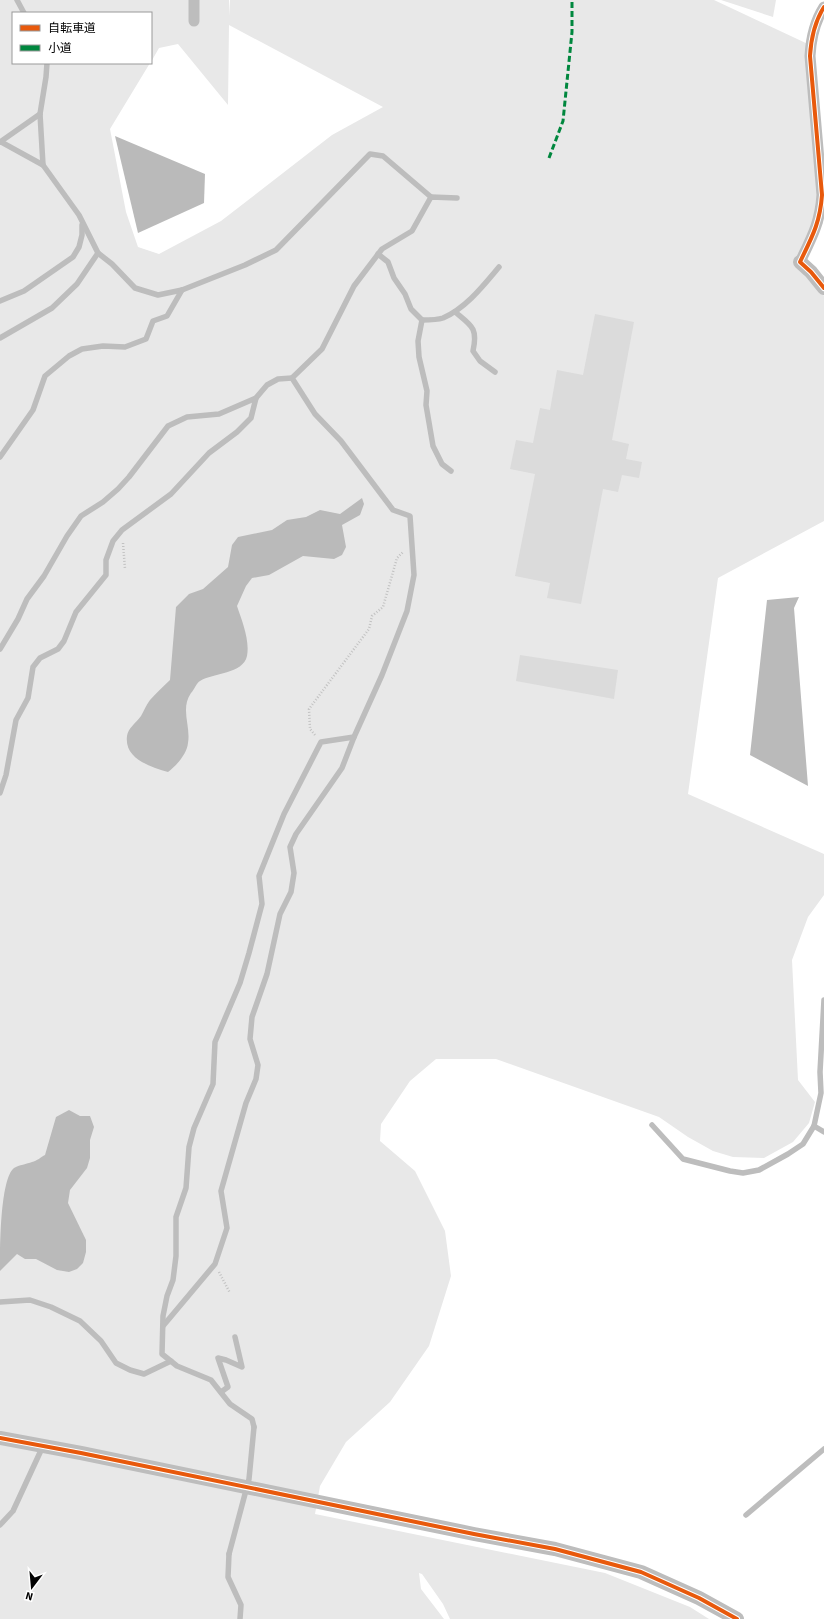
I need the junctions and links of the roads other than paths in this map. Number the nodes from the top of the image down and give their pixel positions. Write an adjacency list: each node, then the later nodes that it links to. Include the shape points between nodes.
1 (17, 0): 4 (lane)
2 (194, 0): 5 (street)
3 (824, 7): 15 (street, via 810,43 822,195 821,212 817,228)
4 (23, 12)
5 (194, 21)
6 (47, 64): 7 (lane)
7 (40, 114): 8 (lane); 9 (lane)
8 (0, 142): 9 (lane)
9 (43, 165): 12 (lane)
10 (431, 197): 11 (lane); 14 (lane, via 412,231 382,248); 18 (lane, via 383,156 370,154 276,250)
11 (457, 198)
12 (82, 222): 13 (lane); 19 (lane, via 79,247 73,257 24,291)
13 (98, 253): 18 (lane, via 135,288 158,295); 22 (lane, via 78,284 52,308)
14 (378, 254): 21 (lane, via 388,262 411,309); 24 (lane, via 354,286 322,349)
15 (800, 262): 17 (street)
16 (499, 267): 20 (lane)
17 (824, 288)
18 (182, 290): 26 (lane, via 167,316 153,321 146,339 125,347 103,346 82,349 69,356 45,376 32,410)
19 (0, 300)
20 (456, 312): 21 (lane, via 442,319); 23 (lane, via 473,328 476,338 473,351 480,361)
21 (422, 320): 27 (lane, via 418,341 419,357 427,390 426,405 433,446 442,464)
22 (0, 338)
23 (495, 372)
24 (292, 378): 25 (lane, via 278,379 266,385); 29 (lane, via 315,414 341,441 393,510 410,516 414,575 407,611)
25 (256, 398): 28 (lane, via 219,414 187,416 168,426 118,489 81,516 27,599 18,620); 30 (lane, via 251,418 209,453 171,494 122,530 113,541 106,560 106,575 76,612 58,649 40,658 33,667 28,698 16,720 6,776)
26 (0, 457)
27 (451, 471)
28 (0, 648)
29 (354, 737): 36 (lane, via 342,768 296,834 290,848 294,873 291,892 280,914 266,974 252,1017 250,1039 258,1065 256,1079 246,1103 221,1190 226,1228 215,1264); 36 (lane, via 320,742 284,814 259,876 262,904 240,983 214,1042 213,1084 194,1128 189,1147 186,1188 176,1217 173,1280 162,1316)
30 (0, 793)
31 (824, 1000): 33 (lane, via 821,1093)
32 (652, 1125): 33 (lane, via 682,1159 743,1173 759,1170 788,1154 803,1144)
33 (814, 1126): 34 (lane)
34 (824, 1132)
35 (0, 1302): 38 (lane, via 30,1300 80,1321 101,1342 116,1363 130,1370 144,1374)
36 (162, 1326): 38 (lane, via 162,1354)
37 (235, 1337): 39 (lane, via 242,1367 218,1358 228,1387)
38 (171, 1361): 39 (lane, via 211,1380)
39 (221, 1392): 45 (lane, bridge, via 230,1404 252,1419 254,1427 249,1479 229,1554 228,1577 241,1605)
40 (0, 1438): 41 (street)
41 (43, 1446): 44 (lane, via 13,1511); 46 (street, via 555,1549 641,1572 699,1598)
42 (824, 1449): 43 (lane)
43 (746, 1515)
44 (0, 1525)
45 (240, 1619)
46 (737, 1619)

